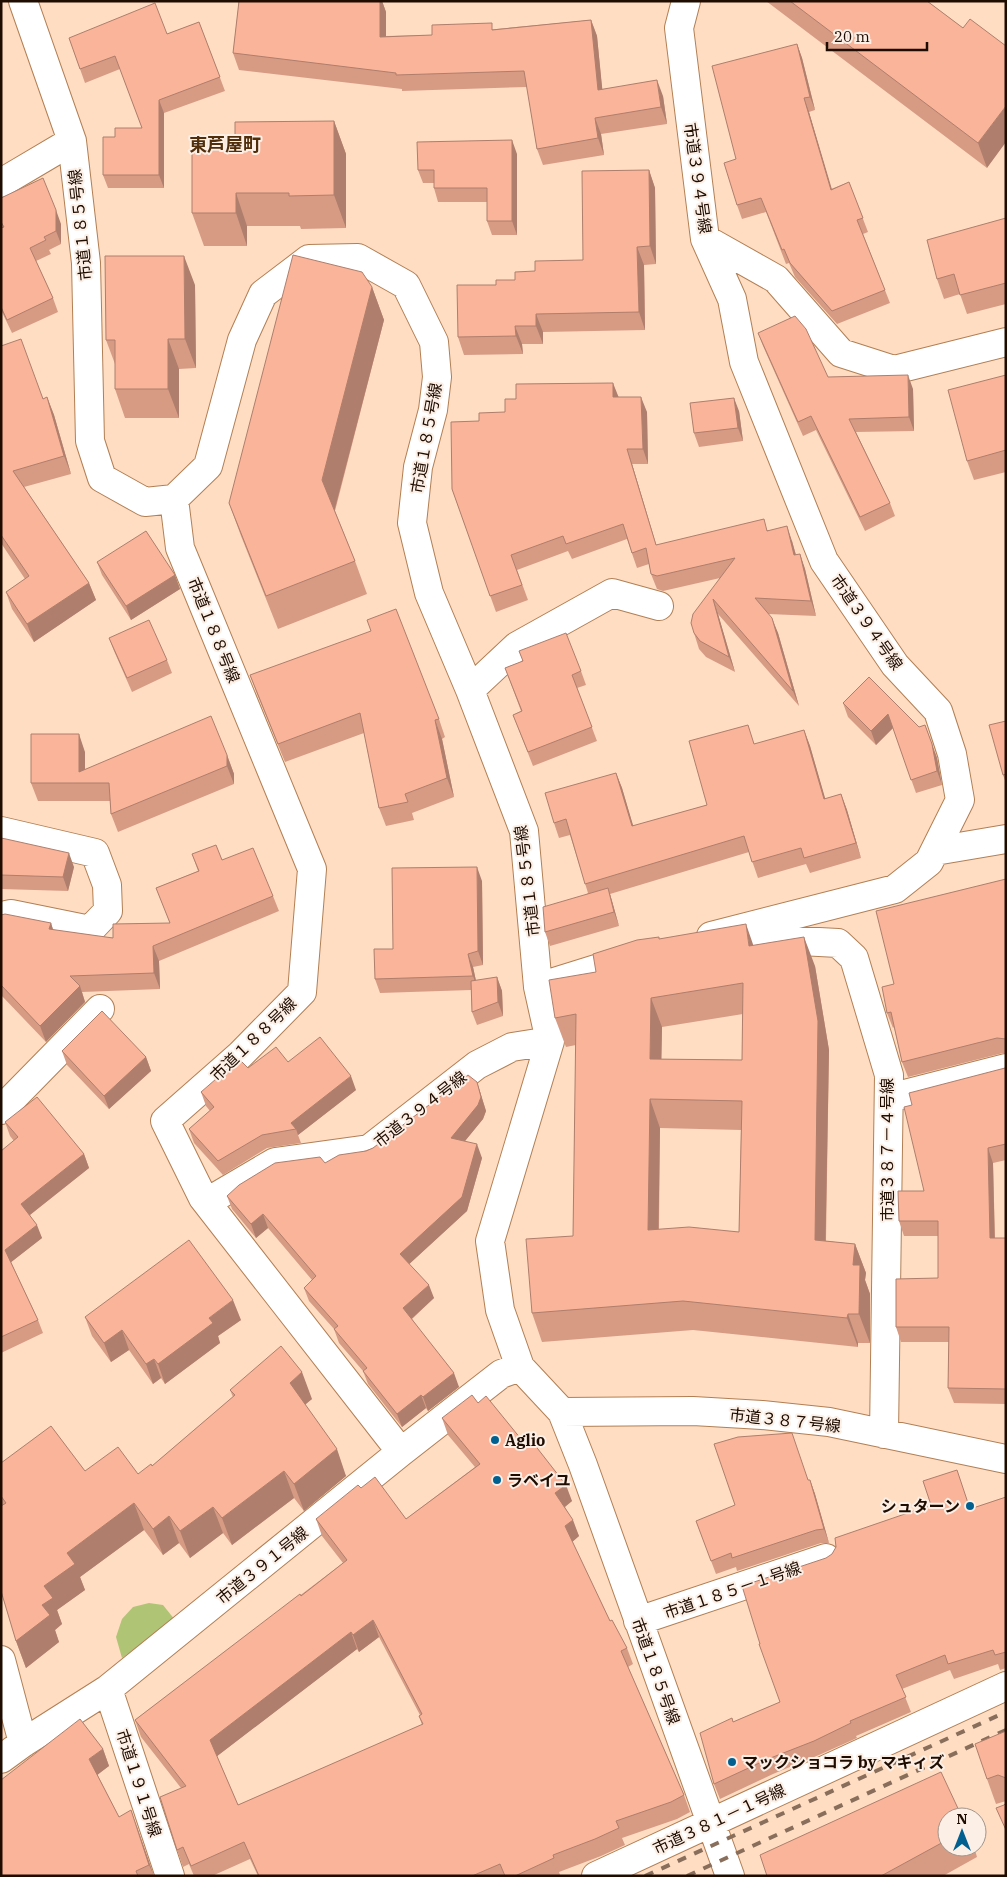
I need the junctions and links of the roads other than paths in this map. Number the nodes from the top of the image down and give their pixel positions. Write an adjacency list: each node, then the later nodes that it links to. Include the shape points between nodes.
1 (23, 1): 3 (street, 市道１８５号線)
2 (686, 1): 5 (street, 市道３９４号線, via 679,28)
3 (72, 141): 4 (street); 7 (street, 市道１８５号線, via 86,263 90,441 102,478 145,502)
4 (1, 183)
5 (705, 239): 6 (street, via 776,279 841,353 894,370); 12 (street, 市道３９４号線, via 732,299 744,362 824,562 895,666 938,711 952,754 960,800)
6 (1006, 342)
7 (174, 499): 9 (street, 市道１８５号線, via 208,466 242,340 263,294 308,259 358,258 406,285 434,342 437,377 418,467 412,522 429,593); 23 (street, 市道１８８号線, via 180,548 312,869 302,992 240,1055 165,1121)
8 (659, 606): 9 (street, via 612,593 516,646)
9 (470, 690): 17 (street, 市道１８５号線, via 524,831)
10 (1, 831): 13 (street, via 95,854 107,885 108,911 90,930 11,914)
11 (1006, 839): 12 (street)
12 (935, 851): 14 (street, 市道３９４号線, via 929,862 895,889)
13 (1, 916)
14 (748, 927): 15 (street, 市道３９４号線); 21 (street, 市道３８７－４号線, via 761,939 838,943 854,958 889,1075)
15 (684, 942)
16 (657, 950): 17 (street)
17 (538, 987): 19 (street, 市道１８５号線)
18 (100, 1009): 22 (street)
19 (550, 1041): 23 (street, 市道３９４号線, via 512,1047 477,1065 369,1149 275,1162); 24 (street, 市道１８５号線, via 490,1240 500,1310)
20 (1006, 1068): 21 (street)
21 (889, 1098): 26 (street, 市道３８７－４号線)
22 (1, 1110)
23 (207, 1202): 27 (street, 市道１８８号線)
24 (520, 1367): 25 (street, 市道１８５号線); 27 (street, 市道３９１号線, via 501,1374)
25 (562, 1412): 26 (street, 市道３８７号線, via 693,1411 762,1415 829,1422); 30 (street, 市道１８５号線)
26 (884, 1434): 28 (street, 市道３８７号線)
27 (401, 1452): 33 (street, 市道３９１号線)
28 (1006, 1459)
29 (826, 1558): 30 (street, 市道１８５－１号線)
30 (638, 1621): 36 (street, 市道１８５号線)
31 (1, 1660): 34 (street)
32 (1006, 1686): 36 (street, 市道３８１－１号線)
33 (108, 1689): 34 (street, 市道３９１号線); 37 (street, 市道１９１号線)
34 (23, 1743): 35 (street, 市道３９１号線)
35 (1, 1759)
36 (710, 1824): 38 (street, 市道３８１－１号線); 39 (street, 市道１８５号線)
37 (170, 1876)
38 (596, 1876)
39 (730, 1876)

